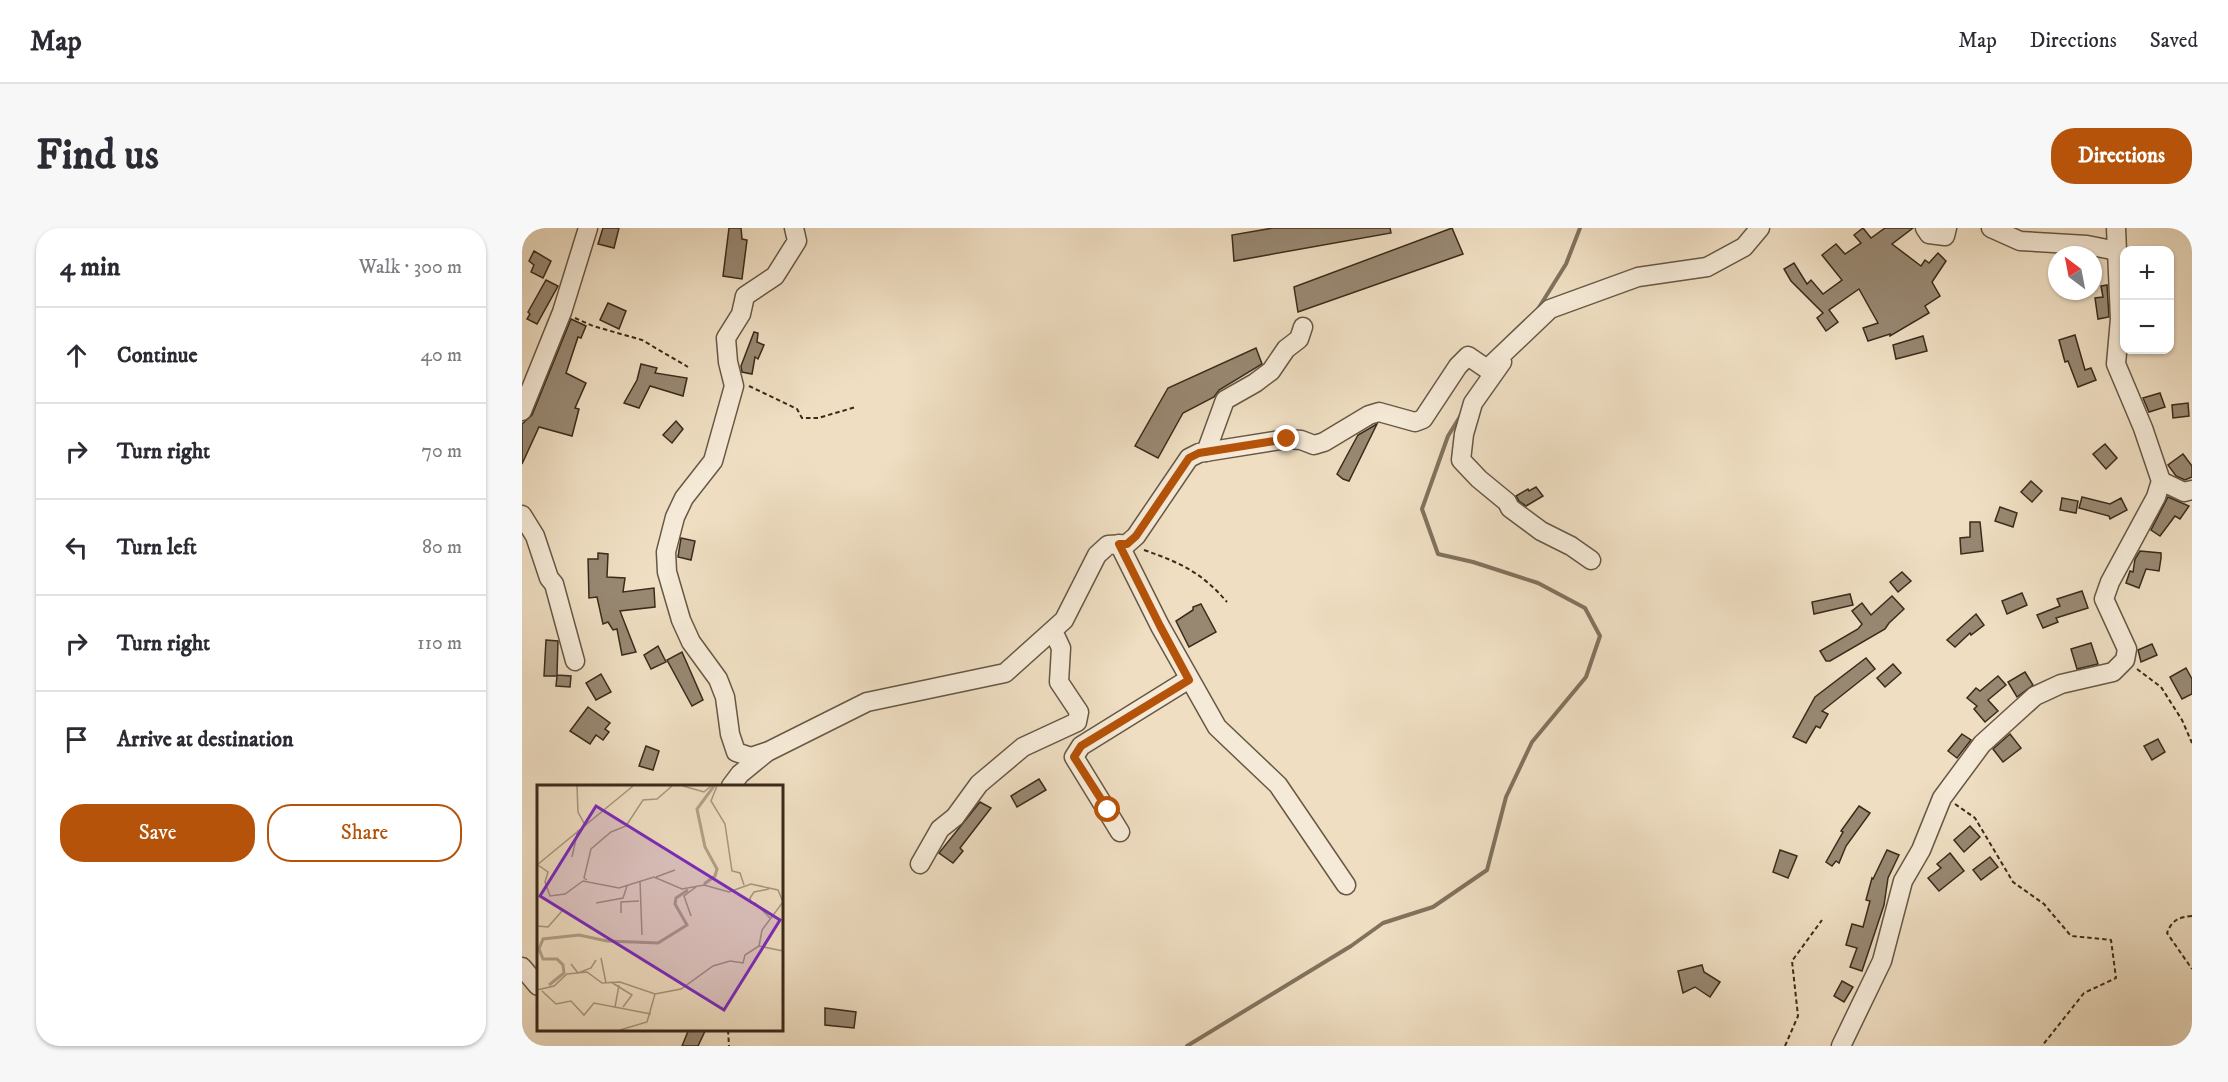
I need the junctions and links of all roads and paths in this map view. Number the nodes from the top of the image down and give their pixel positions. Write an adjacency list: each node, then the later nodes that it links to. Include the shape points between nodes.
1 (588, 228): 9 (street)
2 (794, 228): 13 (street, via 797,241 775,276 745,296 741,314 726,338)
3 (1760, 228): 11 (street, via 1744,247 1707,267 1638,277 1551,309)
4 (1925, 228): 5 (street, via 1929,234 1945,236)
5 (1947, 228)
6 (1991, 228): 8 (street, via 2020,241)
7 (2116, 228): 8 (street)
8 (2117, 251): 17 (street, via 2120,319 2116,364)
9 (562, 312): 12 (path, via 592,326 642,340); 14 (street)
10 (1303, 327): 16 (street, via 1299,339 1286,349 1271,371 1225,400)
11 (1525, 333): 16 (street, via 1487,369 1468,356 1423,419 1415,422 1379,412 1314,445 1287,439); 21 (street, via 1473,403 1461,460 1510,508)
12 (688, 367)
13 (734, 386): 15 (path, via 765,392 797,409 802,418 818,418); 28 (street, via 713,461 684,498 675,517 666,552 667,572 690,642 718,679 725,697 736,752 751,757)
14 (523, 405)
15 (856, 407)
16 (1206, 452): 20 (street, via 1189,458 1136,536)
17 (2161, 481): 18 (street, via 2184,492); 24 (street, via 2104,599 2127,649)
18 (2192, 490)
19 (522, 515): 25 (street, via 554,584)
20 (1123, 544): 22 (path, via 1188,567); 23 (street, via 1108,545 1097,555 1064,620); 26 (street)
21 (1591, 561)
22 (1227, 602)
23 (1053, 631): 28 (street, via 1005,673 867,702); 32 (street, via 1061,648 1059,682 1079,712 1077,722 1023,747 979,784 955,817 940,829)
24 (2125, 660): 27 (path, via 2161,687); 30 (street, via 2113,672 2061,684 2035,696 1982,744)
25 (575, 661)
26 (1189, 680): 31 (street, via 1081,746 1074,757); 33 (street, via 1217,727 1278,785)
27 (2192, 743)
28 (767, 752): 29 (street)
29 (732, 785)
30 (1942, 798): 42 (street, via 1921,850 1903,881 1882,961); 43 (path, via 1975,818 2013,882 2044,903 2071,936 2111,940 2116,978 2084,993)
31 (1120, 832)
32 (920, 864)
33 (1346, 885)
34 (2192, 916): 37 (path, via 2181,916 2171,923 2167,933)
35 (1822, 920): 41 (path, via 1792,961 1798,1016)
36 (522, 967): 38 (street)
37 (2192, 969)
38 (537, 985)
39 (728, 1031): 40 (path)
40 (729, 1046)
41 (1785, 1046)
42 (1841, 1046)
43 (2042, 1046)

